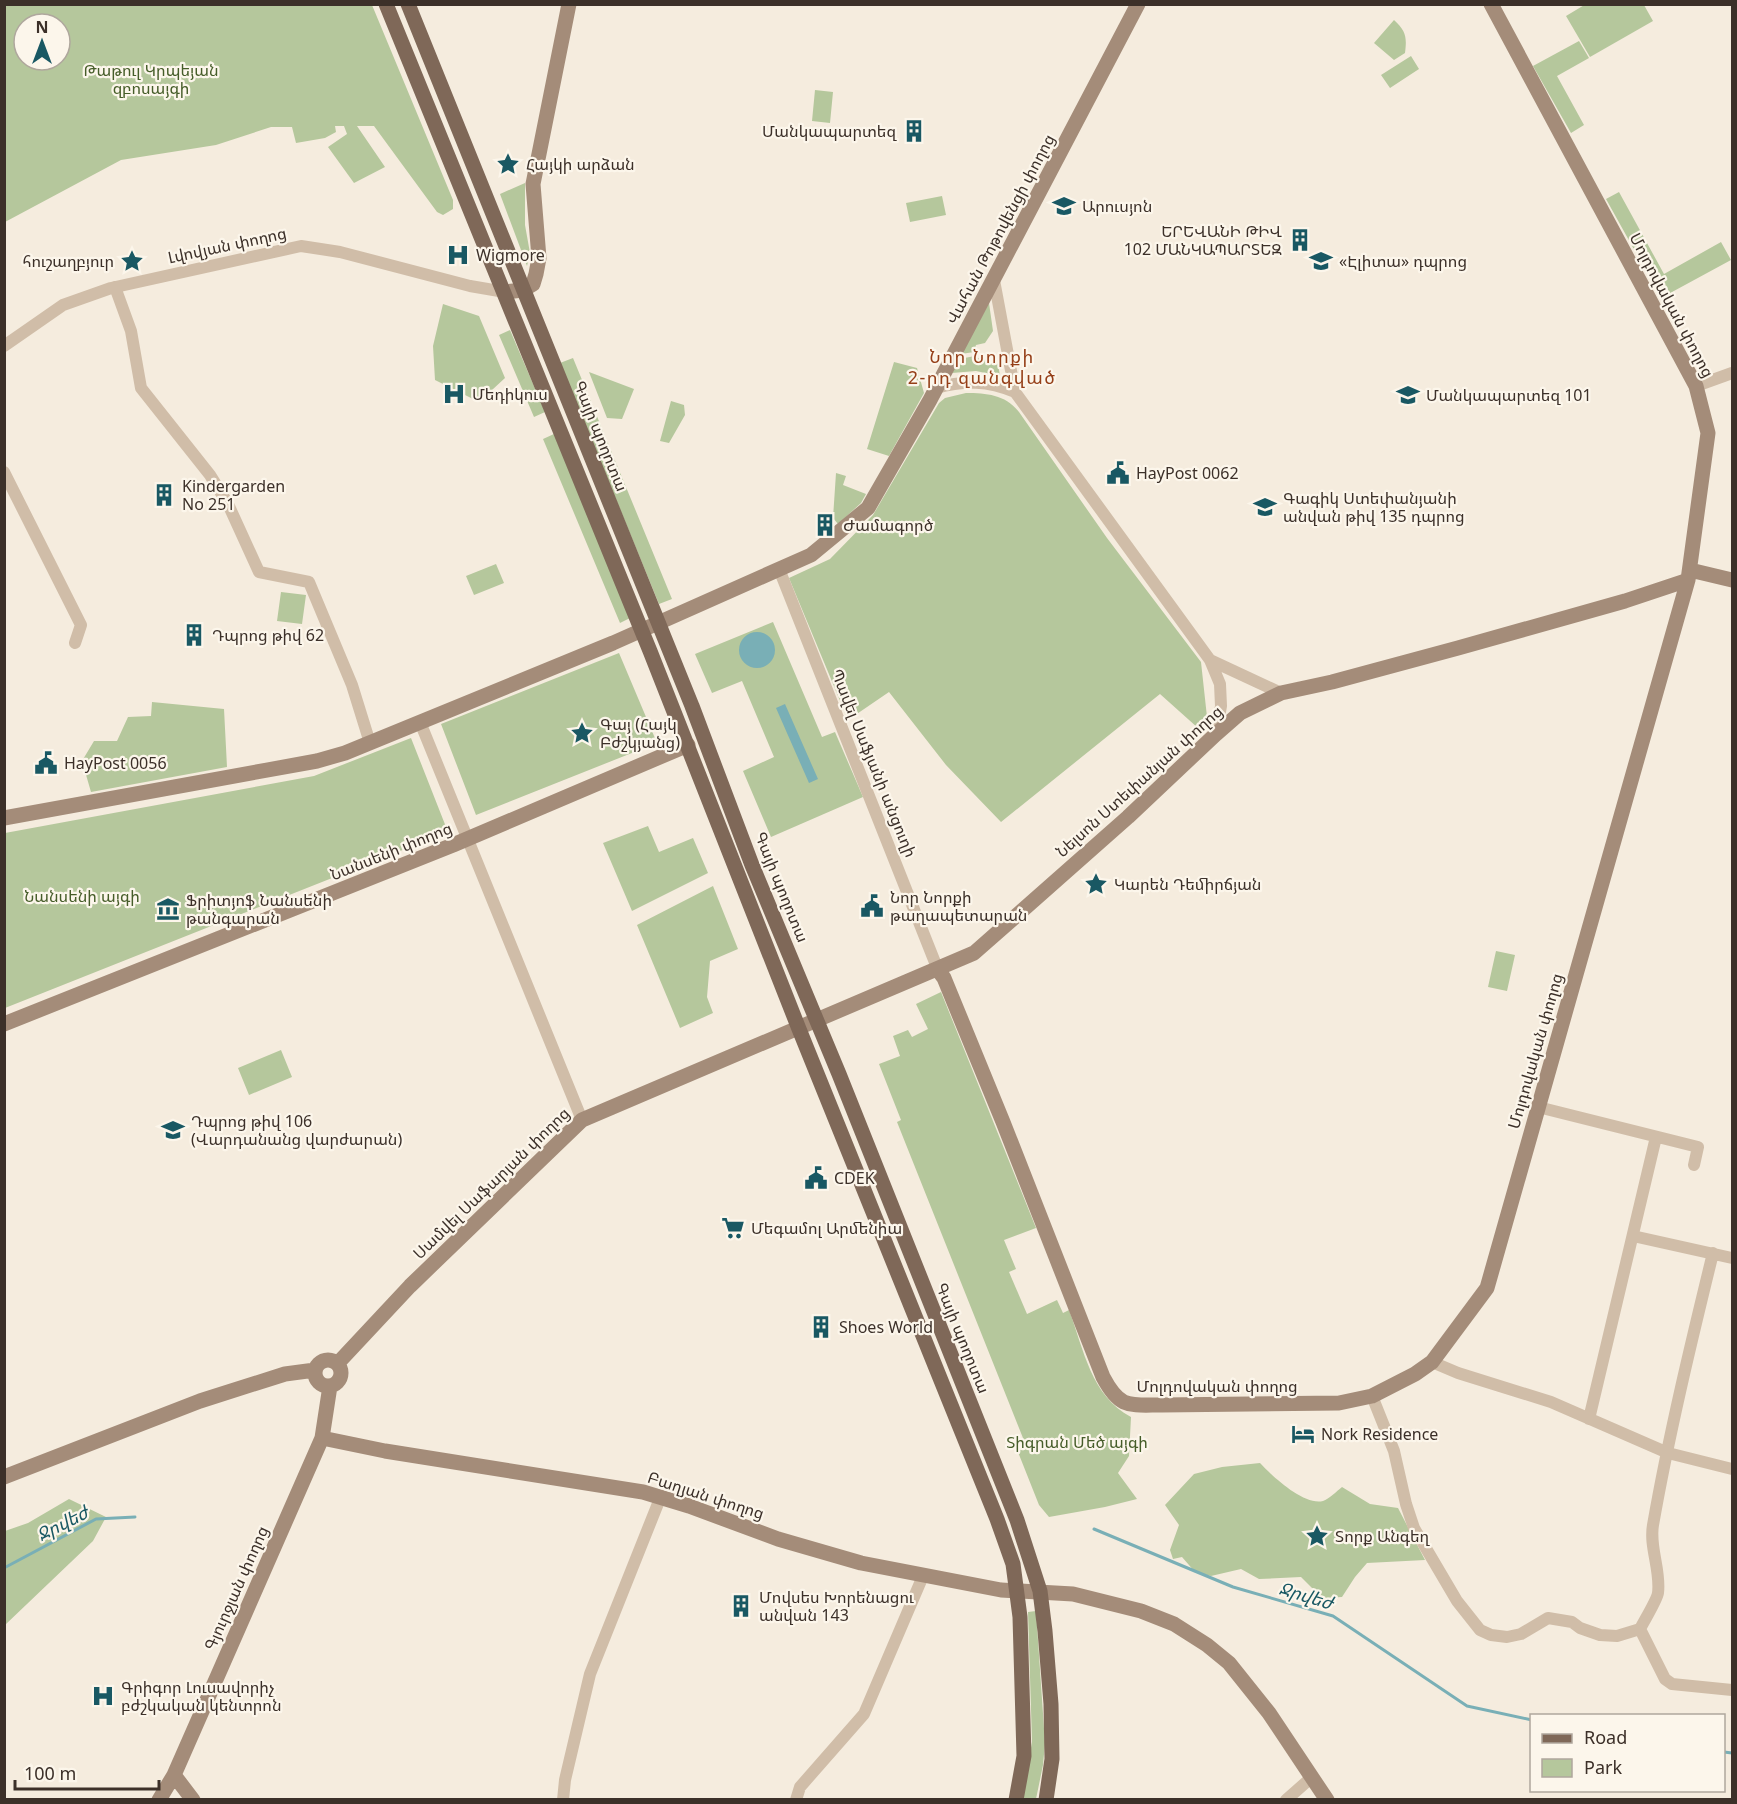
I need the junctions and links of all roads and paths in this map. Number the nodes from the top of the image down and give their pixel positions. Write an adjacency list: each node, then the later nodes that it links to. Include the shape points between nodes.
1 (386, 4): 9 (main road)
2 (408, 4): 8 (main road, Գայի պողոտա)
3 (569, 4): 8 (street, via 532,183 539,258 532,284)
4 (1138, 4): 6 (street, Վահան Թոթովենցի փողոց)
5 (1491, 4): 12 (street, Մոլդովական փողոց)
6 (994, 280): 13 (street, Վահան Թոթովենցի փողոց); 14 (street)
7 (115, 286): 9 (street, Լվովյան փողոց, via 301,246); 10 (street, Լվովյան փողոց, via 63,305); 26 (street, via 131,331 141,388 210,475 259,572 309,582 352,685)
8 (523, 290): 9 (street); 19 (main road, Գայի պողոտա)
9 (505, 292): 20 (main road)
10 (4, 346)
11 (1732, 373): 12 (street)
12 (1696, 386): 17 (street, Մոլդովական փողոց, via 1708,433)
13 (936, 388): 14 (street, via 970,381 987,382); 16 (street, Վահան Թոթովենցի փողոց, via 867,508 812,555)
14 (1015, 392): 22 (street)
15 (4, 472): 21 (street, via 81,625)
16 (779, 569): 19 (street, Վահան Թոթովենցի փողոց); 30 (street, Պավել Սաֆյանի անցուղի)
17 (1689, 575): 18 (street); 23 (street, Նելսոն Ստեփանյան փողոց, via 1625,600); 34 (street, Մոլդովական փողոց)
18 (1732, 580)
19 (658, 624): 20 (street); 31 (main road, Գայի պողոտա)
20 (642, 631): 24 (street); 27 (main road)
21 (75, 643)
22 (1210, 660): 23 (street); 25 (street, via 1220,684)
23 (1281, 693): 25 (street, Նելսոն Ստեփանյան փողոց, via 1240,714)
24 (420, 722): 26 (street); 29 (street)
25 (1216, 734): 30 (street, Նելսոն Ստեփանյան փողոց, via 974,953)
26 (370, 743): 28 (street, via 318,761)
27 (688, 745): 29 (street, Նանսենի փողոց); 33 (main road)
28 (4, 818)
29 (467, 839): 32 (street, Նանսենի փողոց); 35 (street)
30 (938, 970): 31 (street, Նելսոն Ստեփանյան փողոց); 45 (street, Մոլդովական փողոց, via 1112,1394 1122,1402 1138,1405 1339,1403)
31 (817, 1021): 33 (street, Սամվել Սաֆարյան փողոց); 54 (main road, Գայի պողոտա, via 1017,1520)
32 (4, 1024)
33 (799, 1029): 35 (street, Սամվել Սաֆարյան փողոց); 53 (main road, via 972,1453 1012,1564)
34 (1539, 1107): 36 (street); 41 (street, Մոլդովական փողոց, via 1487,1288)
35 (582, 1120): 42 (street, Սամվել Սաֆարյան փողոց, via 410,1286)
36 (1656, 1137): 37 (street, via 1698,1147); 38 (street)
37 (1694, 1165)
38 (1633, 1236): 39 (street); 46 (street)
39 (1713, 1253): 40 (street); 48 (street)
40 (1732, 1258)
41 (1432, 1362): 45 (street, Մոլդովական փողոց); 46 (street, via 1551,1402)
42 (338, 1364): 43 (street, via 326,1360); 44 (street, via 340,1379)
43 (315, 1370): 44 (street, via 318,1382); 50 (street, via 285,1374 200,1401)
44 (330, 1386): 47 (street, Գյուրջյան փողոց)
45 (1372, 1396): 55 (street, via 1394,1451 1414,1528 1457,1601 1480,1630 1507,1637 1521,1634 1548,1618 1572,1622 1600,1635 1617,1636)
46 (1589, 1419): 48 (street)
47 (322, 1438): 51 (street, Բաղյան փողոց); 57 (street, Գյուրջյան փողոց)
48 (1668, 1453): 49 (street); 55 (street, via 1652,1529 1658,1596)
49 (1732, 1469)
50 (4, 1477)
51 (661, 1496): 52 (street, Բաղյան փողոց, via 778,1539 861,1563); 61 (street, via 590,1674)
52 (923, 1575): 53 (street, Բաղյան փողոց); 62 (street, via 864,1714 800,1787)
53 (1017, 1590): 54 (street, Բաղյան փողոց); 63 (main road, via 1024,1756)
54 (1040, 1591): 58 (street, Բաղյան փողոց, via 1086,1597 1141,1611 1174,1624 1207,1645 1253,1691); 64 (main road, Գայի պողոտա, via 1051,1704 1052,1760)
55 (1640, 1629): 56 (street, via 1665,1679)
56 (1732, 1690)
57 (174, 1775): 59 (street, Գյուրջյան փողոց); 60 (street)
58 (1312, 1777): 65 (street); 66 (street, Բաղյան փողոց)
59 (159, 1800)
60 (193, 1800)
61 (563, 1800)
62 (796, 1800)
63 (1016, 1800)
64 (1046, 1800)
65 (1286, 1800)
66 (1327, 1800)

